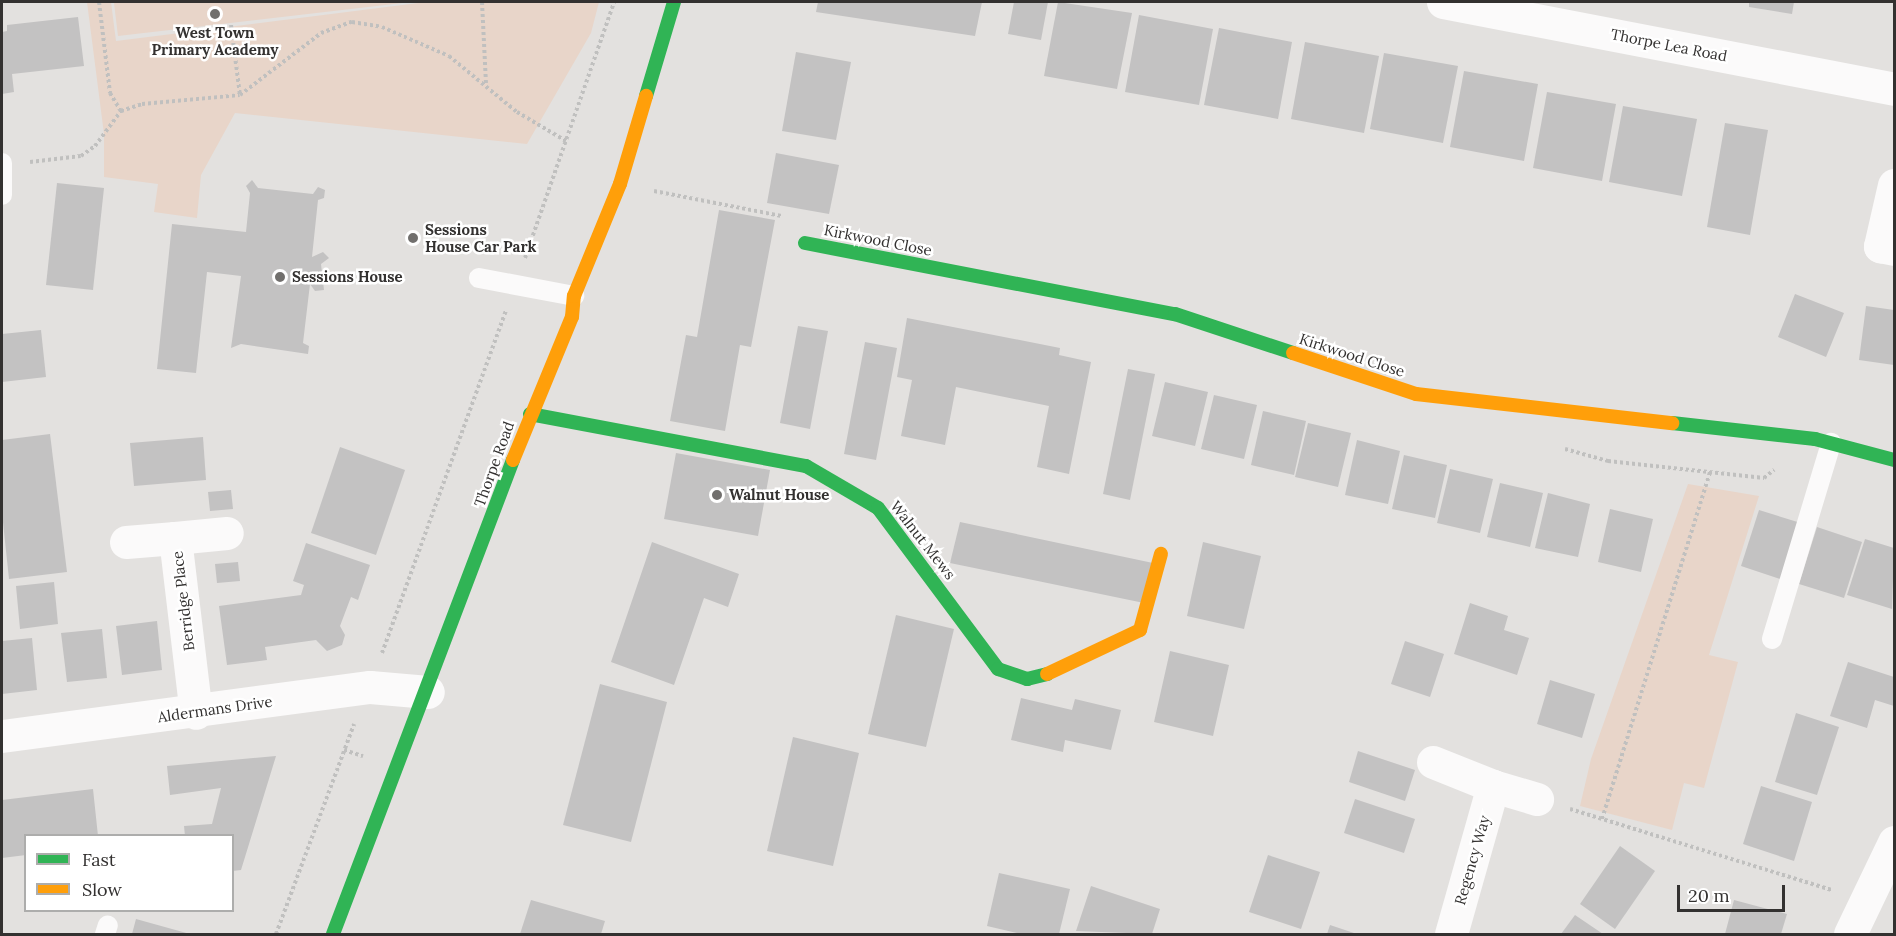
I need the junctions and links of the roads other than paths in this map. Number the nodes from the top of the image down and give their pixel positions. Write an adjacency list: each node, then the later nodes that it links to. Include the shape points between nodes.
1 (674, 2): 10 (street, Thorpe Road, via 620,184)
2 (1443, 2): 3 (street, Thorpe Lea Road)
3 (1894, 89)
4 (3, 164): 6 (lane)
5 (1894, 185): 8 (street, via 1880,246)
6 (2, 195)
7 (805, 243): 12 (street, Kirkwood Close, via 1175,314 1416,394)
8 (1894, 249)
9 (479, 278): 10 (lane)
10 (573, 296): 11 (street, Thorpe Road, via 572,317)
11 (530, 414): 17 (street, Walnut Mews, via 806,466 878,508 998,669 1027,679 1054,673 1140,630); 19 (street, Thorpe Road)
12 (1831, 443): 13 (street, Kirkwood Close); 18 (lane)
13 (1894, 460)
14 (227, 533): 15 (street)
15 (175, 538): 16 (street, Berridge Place); 20 (street, Berridge Place)
16 (126, 542)
17 (1161, 554)
18 (1772, 639)
19 (428, 692): 20 (street, Aldermans Drive, via 370,687); 26 (street, Thorpe Road)
20 (196, 713): 21 (street, Aldermans Drive)
21 (2, 736)
22 (1433, 762): 23 (street)
23 (1493, 786): 24 (street); 27 (street, Regency Way)
24 (1537, 800)
25 (1894, 842): 28 (street)
26 (333, 934)
27 (1451, 934)
28 (1850, 934)

